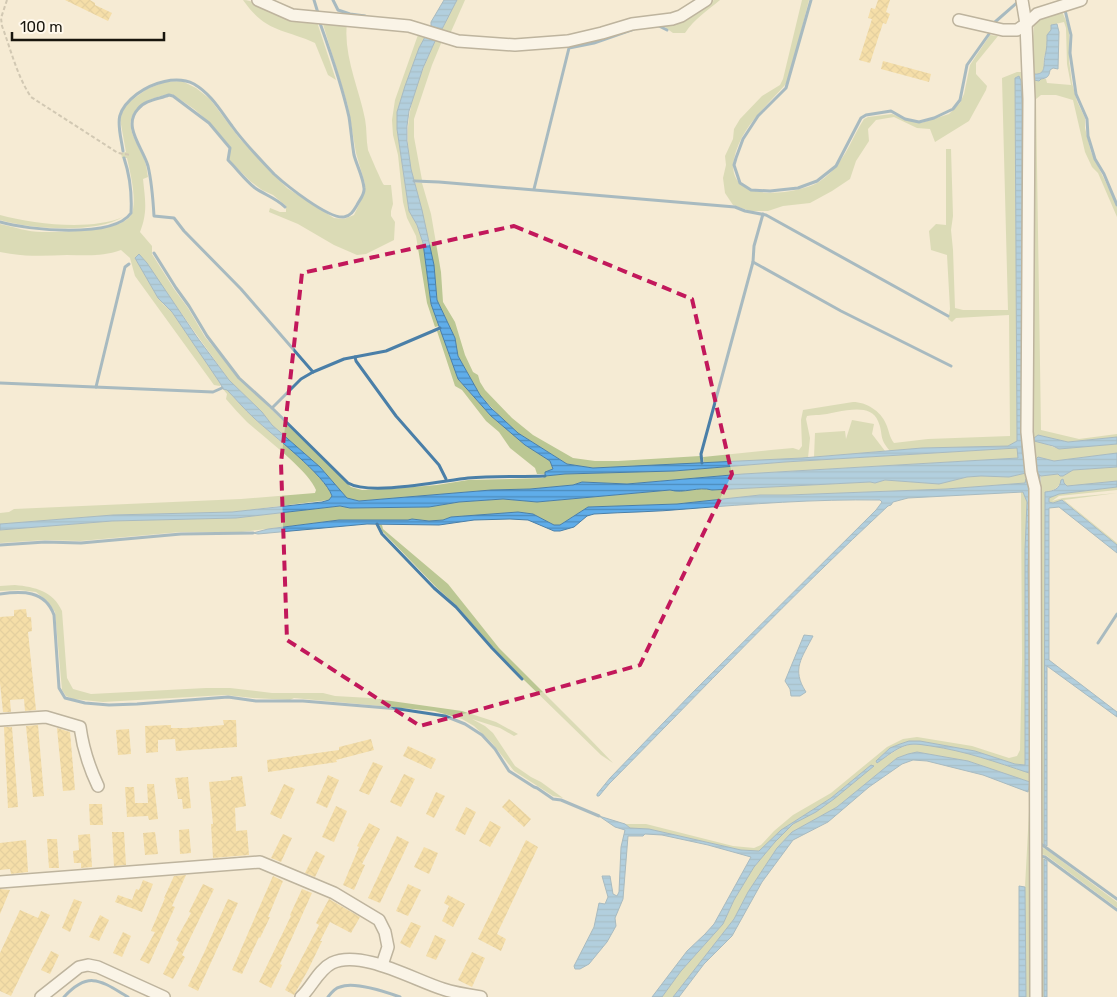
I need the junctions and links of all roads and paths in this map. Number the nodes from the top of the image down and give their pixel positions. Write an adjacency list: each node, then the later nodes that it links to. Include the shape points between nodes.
1 (7, 0): 8 (path, via 2,26 18,73 31,97 118,153)
2 (258, 0): 3 (street, via 292,15 409,26 458,41 515,45 568,41 632,24 672,19)
3 (706, 0)
4 (1022, 0): 7 (street)
5 (1081, 0): 7 (street, via 1037,14)
6 (959, 20): 7 (street, via 1003,30 1017,30)
7 (1026, 24): 17 (street, via 1029,99 1027,432 1036,488)
8 (130, 155)
9 (0, 720): 10 (street, via 46,717 80,727 89,767)
10 (98, 786)
11 (0, 882): 12 (street, via 260,862 334,893 380,920 388,946)
12 (382, 965): 15 (street, via 352,959 330,964); 16 (street, via 443,989)
13 (41, 997): 14 (street, via 79,967 88,965)
14 (164, 997)
15 (301, 997)
16 (481, 997)
17 (1036, 997)

